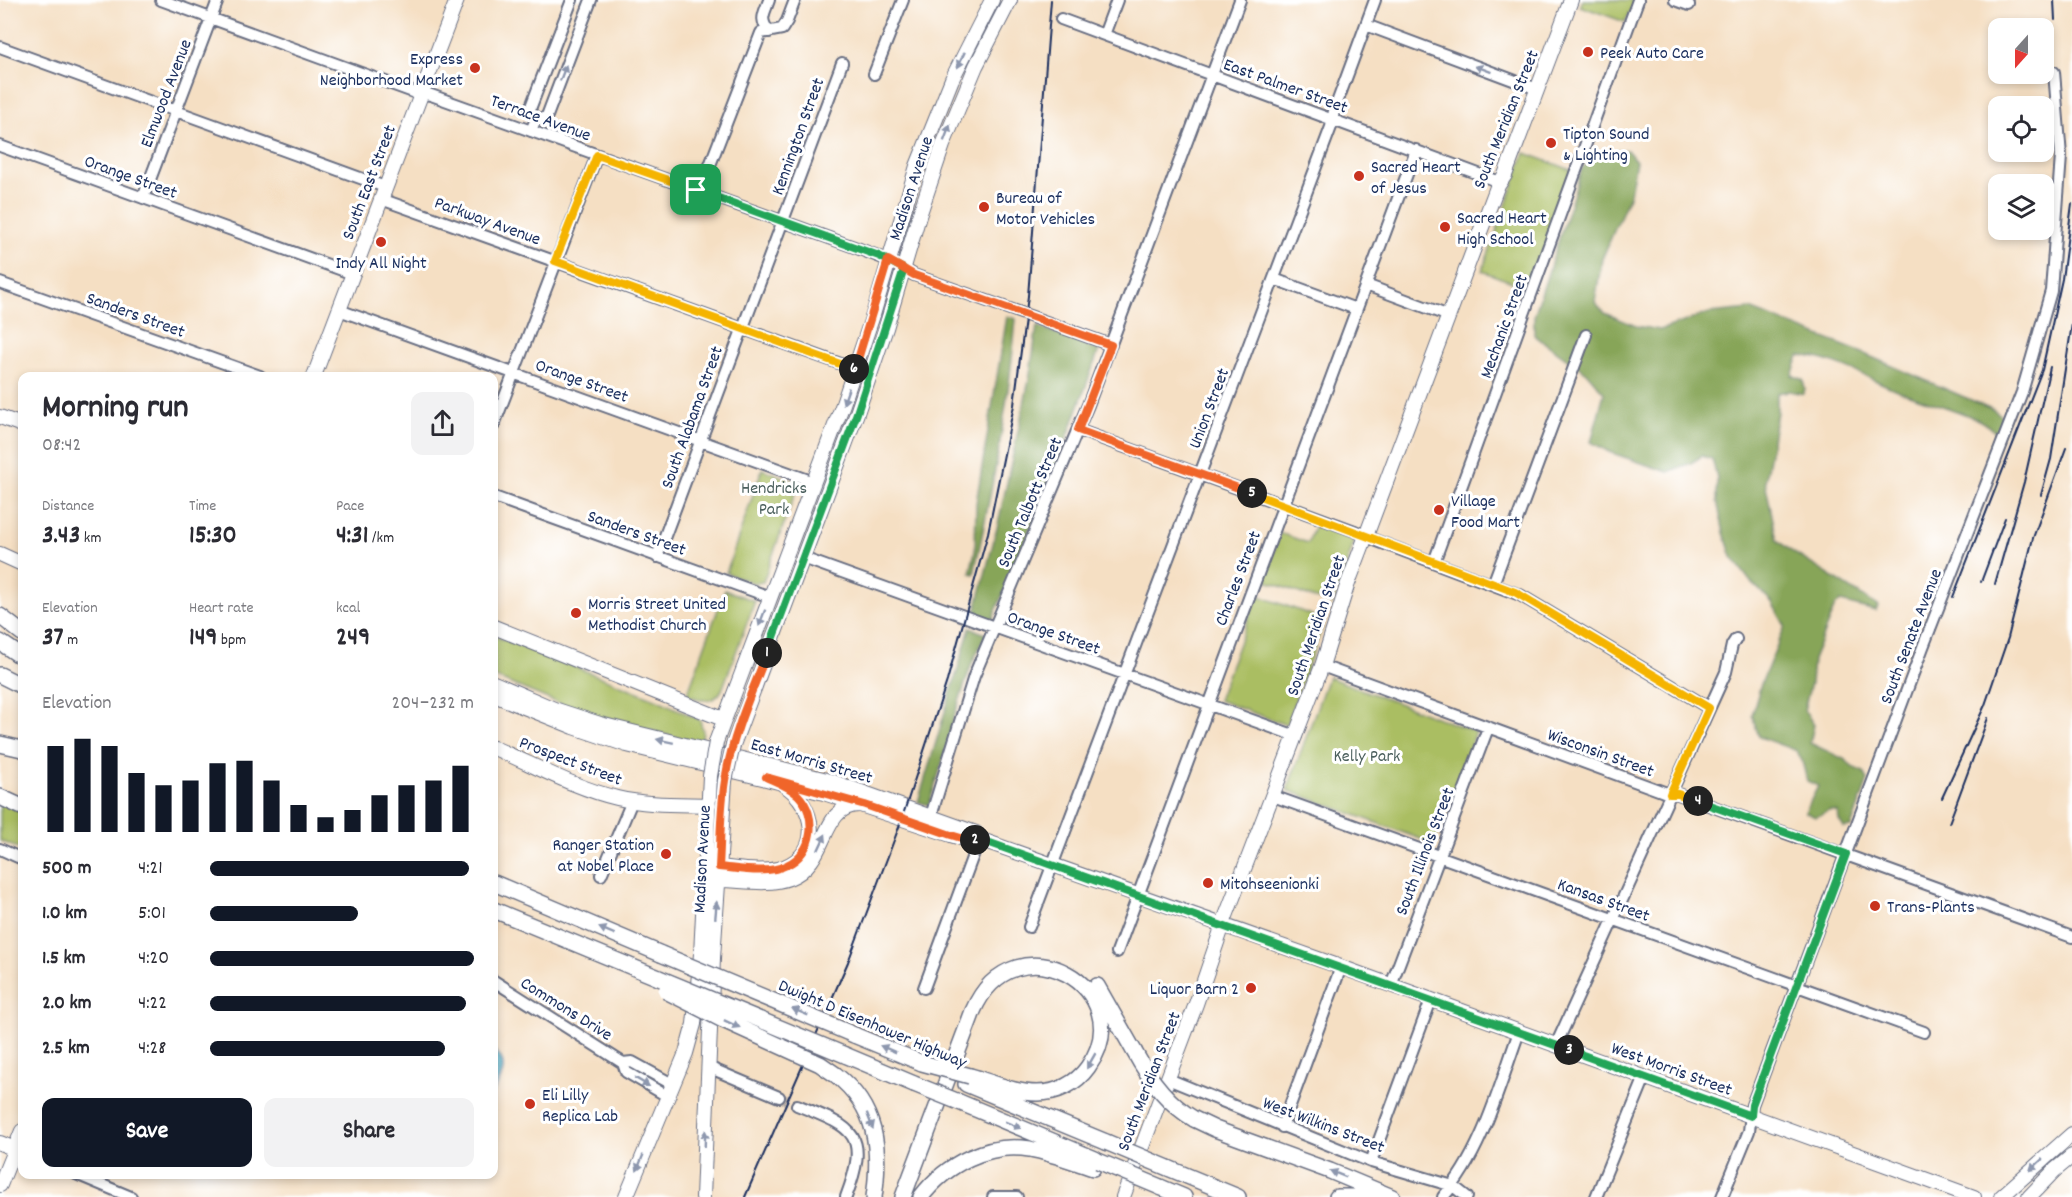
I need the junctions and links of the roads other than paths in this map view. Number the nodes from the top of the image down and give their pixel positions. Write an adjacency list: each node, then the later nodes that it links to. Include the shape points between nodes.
1 (161, 0): 18 (street, Terrace Avenue)
2 (218, 0): 18 (street, Elmwood Avenue)
3 (572, 0): 32 (street, via 530,109)
4 (591, 0): 32 (street, one-way to 4, via 547,116)
5 (769, 0): 21 (street, via 763,17)
6 (795, 0): 21 (street, via 782,28)
7 (903, 0): 26 (street)
8 (992, 0): 41 (main road, Madison Avenue, one-way to 41, via 937,113)
9 (1010, 0): 43 (main road, Madison Avenue, one-way to 9, via 925,195 953,119)
10 (1117, 0): 22 (street)
11 (1240, 0): 27 (street, South Talbott Street)
12 (1376, 0): 20 (street, Union Street)
13 (1571, 0): 28 (main road, South Meridian Street)
14 (1638, 0): 72 (street, Mechanic Street)
15 (1675, 0): 17 (street)
16 (455, 1): 29 (main road, South East Street)
17 (1689, 5)
18 (211, 18): 29 (street, Terrace Avenue); 30 (street, Elmwood Avenue)
19 (1061, 19): 22 (street, East Palmer Street)
20 (1366, 25): 28 (street, one-way to 20); 31 (street, Union Street)
21 (769, 32): 37 (street, via 761,33)
22 (1104, 35): 27 (street, East Palmer Street)
23 (0, 47): 30 (street, Parkway Avenue)
24 (842, 63): 40 (street, Kennington Street)
25 (2054, 72): 107 (street, South Senate Avenue, via 2061,156 2051,291 2013,416)
26 (874, 75)
27 (1212, 75): 31 (street, East Palmer Street); 53 (street, South Talbott Street)
28 (1537, 89): 36 (main road, South Meridian Street)
29 (421, 93): 32 (street, Terrace Avenue); 38 (main road, South East Street)
30 (176, 111): 38 (street, Parkway Avenue); 39 (street, Elmwood Avenue)
31 (1332, 119): 34 (street, East Palmer Street); 45 (street, Union Street)
32 (533, 126): 35 (street, Terrace Avenue)
33 (0, 146): 39 (street, Orange Street)
34 (1416, 150): 36 (street, East Palmer Street); 47 (street, Charles Street)
35 (597, 155): 37 (street, Terrace Avenue); 42 (street)
36 (1500, 182): 50 (main road, South Meridian Street)
37 (700, 191): 40 (street, Terrace Avenue)
38 (383, 193): 42 (street, Parkway Avenue); 44 (main road, South East Street)
39 (143, 198): 44 (street, Orange Street)
40 (783, 221): 41 (street, Terrace Avenue); 51 (street, South Alabama Street)
41 (888, 260): 43 (street, Terrace Avenue); 54 (main road, Madison Avenue)
42 (555, 261): 51 (street, Parkway Avenue); 57 (street)
43 (904, 269): 53 (street, Terrace Avenue); 70 (main road, Madison Avenue, via 861,405)
44 (353, 274): 49 (main road, South East Street)
45 (1274, 279): 48 (street); 63 (street, Union Street)
46 (0, 283): 55 (street, Sanders Street)
47 (1366, 285): 48 (street, Charles Street); 50 (street)
48 (1356, 309): 66 (street, Charles Street)
49 (339, 310): 56 (main road, South East Street); 57 (street, Orange Street)
50 (1449, 316): 67 (main road, South Meridian Street)
51 (741, 329): 54 (street, Parkway Avenue); 62 (street, South Alabama Street)
52 (1586, 335): 73 (street)
53 (1111, 345): 61 (street, South Talbott Street)
54 (855, 369): 64 (main road, Madison Avenue, one-way to 64)
55 (249, 372)
56 (316, 372)
57 (513, 372): 58 (street); 62 (street, Orange Street)
58 (498, 414)
59 (0, 417): 60 (main road)
60 (18, 424)
61 (1078, 430): 63 (street); 76 (street, South Talbott Street)
62 (699, 440): 64 (street, Orange Street); 69 (street, South Alabama Street)
63 (1200, 475): 66 (street); 84 (street, Union Street)
64 (814, 482): 74 (main road, Madison Avenue)
65 (498, 498): 69 (street, Sanders Street)
66 (1282, 504): 67 (street); 88 (street, Charles Street)
67 (1366, 536): 72 (street); 82 (main road, South Meridian Street)
68 (0, 554): 71 (main road)
69 (657, 556): 74 (street, Sanders Street)
70 (802, 558): 76 (street, Orange Street); 111 (main road, Madison Avenue, bridge, via 733,745 725,780)
71 (18, 562)
72 (1434, 562): 73 (street)
73 (1493, 584): 89 (street, via 1520,595)
74 (770, 597): 90 (main road, Madison Avenue, one-way to 90)
75 (0, 616): 78 (highway)
76 (994, 628): 84 (street, Orange Street); 104 (street, South Talbott Street, via 974,676)
77 (498, 629): 90 (main road)
78 (18, 630)
79 (1736, 639): 89 (street)
80 (0, 642): 81 (highway)
81 (18, 654)
82 (1322, 666): 91 (street, Wisconsin Street); 92 (main road, South Meridian Street)
83 (0, 675): 85 (highway)
84 (1125, 675): 88 (street, Orange Street); 110 (street, Union Street)
85 (18, 684)
86 (498, 685): 104 (main road, East Morris Street, one-way to 86, via 831,781 615,729)
87 (498, 697): 96 (main road, East Morris Street, via 627,745)
88 (1208, 704): 92 (street, Orange Street); 114 (street, Charles Street)
89 (1709, 708): 97 (street)
90 (723, 719): 102 (main road, Madison Avenue, bridge, via 710,776)
91 (1488, 728): 97 (street, Wisconsin Street); 108 (street, South Illinois Street)
92 (1296, 735): 98 (main road, South Meridian Street)
93 (0, 744): 94 (highway)
94 (18, 749)
95 (498, 753): 100 (main road, Prospect Street, via 595,791)
96 (766, 777): 103 (main road, East Morris Street); 111 (main road, via 792,790 805,805 811,831 805,850 793,862 774,869)
97 (1670, 794): 107 (street, Wisconsin Street); 116 (street)
98 (1273, 796): 108 (street, Kansas Street); 117 (main road, South Meridian Street)
99 (0, 797): 101 (highway)
100 (632, 801): 102 (main road, Prospect Street); 112 (street)
101 (18, 805)
102 (709, 805): 135 (main road, Madison Avenue, via 694,1024)
103 (865, 805): 105 (main road, East Morris Street, via 957,837); 111 (main road, one-way to 103, via 777,881 793,876 812,862 840,811)
104 (931, 816): 105 (main road, East Morris Street, via 976,833)
105 (979, 839): 110 (main road, East Morris Street); 126 (street)
106 (1, 853): 109 (street)
107 (1846, 854): 119 (street, Wisconsin Street); 125 (street, South Senate Avenue)
108 (1439, 856): 116 (street, Kansas Street); 124 (street, South Illinois Street)
109 (18, 858)
110 (1053, 866): 114 (main road, East Morris Street); 118 (street, Union Street)
111 (719, 874): 131 (main road, Madison Avenue, one-way to 111)
112 (602, 875)
113 (498, 885): 134 (highway, Dwight D Eisenhower Highway, one-way to 113, bridge)
114 (1137, 895): 117 (main road, East Morris Street); 120 (street, Charles Street)
115 (498, 912): 122 (highway)
116 (1613, 920): 125 (street, Kansas Street); 130 (street)
117 (1222, 926): 121 (main road, West Morris Street); 133 (main road, South Meridian Street)
118 (1029, 927)
119 (2072, 937)
120 (1117, 952)
121 (1341, 967): 124 (main road, West Morris Street); 139 (street)
122 (660, 983): 146 (highway, one-way to 146, bridge, via 844,1054); 155 (highway, one-way to 155, bridge, via 723,1020 820,1064 849,1087 871,1120 878,1156)
123 (498, 984): 135 (street, Commons Drive, via 623,1063 633,1062)
124 (1391, 985): 127 (main road, West Morris Street)
125 (1797, 986): 129 (street, Kansas Street); 138 (street, South Senate Avenue)
126 (924, 988)
127 (1431, 1000): 128 (main road, West Morris Street); 145 (street)
128 (1519, 1032): 130 (main road, West Morris Street); 150 (street, via 1475,1151)
129 (1924, 1032)
130 (1556, 1045): 132 (main road, West Morris Street)
131 (708, 1067): 136 (street); 153 (main road, Madison Avenue, one-way to 131)
132 (1645, 1077): 138 (main road, West Morris Street); 168 (street)
133 (1168, 1079): 139 (street, West Wilkins Street); 161 (main road, South Meridian Street)
134 (968, 1080): 157 (highway, one-way to 134, via 975,1007 988,987 1013,969 1041,965 1071,975 1090,994 1100,1020 1099,1042 1092,1061 1075,1081 1054,1091 1030,1092); 163 (highway, Dwight D Eisenhower Highway, bridge)
135 (670, 1090): 152 (main road, Madison Avenue, one-way to 152)
136 (779, 1097)
137 (797, 1105): 154 (street, via 834,1120 851,1136 858,1158)
138 (1751, 1116): 169 (street, South Senate Avenue, via 1749,1131); 170 (main road, West Morris Street)
139 (1282, 1127): 145 (street, West Wilkins Street)
140 (2072, 1134): 171 (main road, one-way to 171)
141 (0, 1143): 142 (main road)
142 (18, 1151)
143 (18, 1153): 149 (main road)
144 (2072, 1156): 148 (main road)
145 (1371, 1162): 150 (street, West Wilkins Street)
146 (1096, 1164): 158 (highway, via 1028,1149 996,1150 949,1168); 162 (highway, bridge)
147 (88, 1179): 151 (street)
148 (2043, 1182): 172 (main road); 173 (main road)
149 (0, 1185)
150 (1453, 1186): 166 (street); 167 (street, West Wilkins Street)
151 (131, 1197)
152 (626, 1197)
153 (703, 1197)
154 (846, 1197)
155 (874, 1197)
156 (893, 1197): 165 (highway, one-way to 156, bridge, via 1194,1119 1149,1076 1101,993 1080,970 1060,959 1041,955 1021,957 997,967 967,1002)
157 (903, 1197)
158 (921, 1197)
159 (993, 1197): 160 (street)
160 (1017, 1197)
161 (1124, 1197)
162 (1184, 1197)
163 (1238, 1197)
164 (1337, 1197): 165 (highway)
165 (1391, 1197)
166 (1443, 1197)
167 (1467, 1197)
168 (1596, 1197)
169 (1722, 1197)
170 (1974, 1197)
171 (2001, 1197)
172 (2029, 1197)
173 (2041, 1197)

